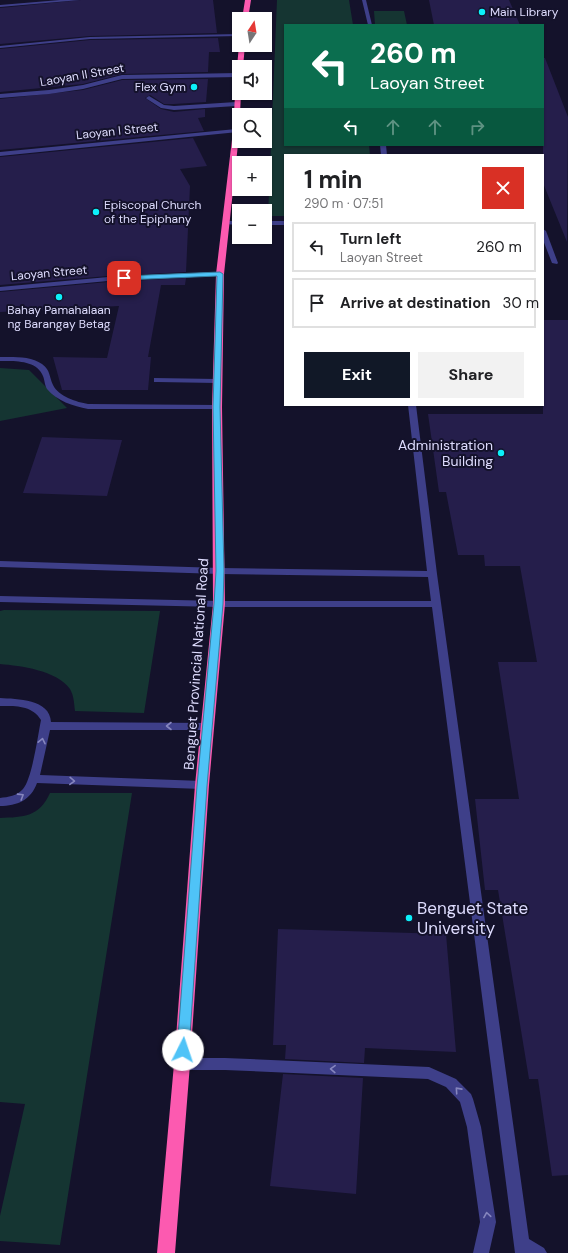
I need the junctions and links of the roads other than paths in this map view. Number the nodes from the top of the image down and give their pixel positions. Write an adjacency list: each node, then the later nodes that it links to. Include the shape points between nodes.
1 (78, 0): 4 (street)
2 (248, 0): 5 (highway)
3 (364, 0): 6 (street)
4 (0, 6)
5 (246, 12)
6 (370, 24)
7 (232, 35): 8 (street, via 90,38)
8 (0, 47)
9 (232, 76): 10 (street, Laoyan II Street, via 122,77 83,87)
10 (0, 96)
11 (149, 98): 13 (street, via 163,107 174,108)
12 (236, 100): 13 (highway, Benguet Provincial National Road)
13 (236, 104): 14 (highway, Benguet Provincial National Road)
14 (236, 108)
15 (232, 131): 17 (street, Laoyan I Street)
16 (234, 148): 18 (highway, Benguet Provincial National Road)
17 (0, 154)
18 (226, 222): 19 (street); 24 (highway, Benguet Provincial National Road)
19 (232, 222)
20 (272, 222): 21 (street)
21 (284, 223)
22 (544, 235): 23 (street)
23 (555, 263)
24 (220, 274): 25 (street, Laoyan Street, via 108,279); 28 (highway, Benguet Provincial National Road)
25 (0, 289)
26 (0, 359): 30 (street, via 14,359 41,366 47,375 49,386 63,398 77,405 94,408)
27 (157, 380): 28 (street)
28 (217, 381): 30 (highway, Benguet Provincial National Road)
29 (412, 406): 33 (street)
30 (217, 407): 32 (highway, Benguet Provincial National Road)
31 (0, 564): 32 (street)
32 (220, 571): 33 (street); 35 (highway, Benguet Provincial National Road)
33 (432, 574): 36 (street)
34 (0, 599): 35 (street)
35 (219, 604): 36 (street); 39 (highway, Benguet Provincial National Road)
36 (436, 604): 44 (street)
37 (0, 702): 38 (street, via 32,705 43,714)
38 (45, 726): 39 (street, one-way to 38); 40 (street, one-way to 38)
39 (208, 726): 41 (highway, Benguet Provincial National Road)
40 (33, 779): 41 (street, one-way to 41); 42 (street, one-way to 40, via 22,797 32,785)
41 (202, 786): 43 (highway, Benguet Provincial National Road)
42 (0, 802)
43 (182, 1064): 45 (highway, Benguet Provincial National Road); 46 (street, one-way to 43, via 488,1222 474,1126 466,1099 451,1083 429,1073)
44 (522, 1248): 47 (street)
45 (166, 1253)
46 (481, 1253)
47 (539, 1253)

